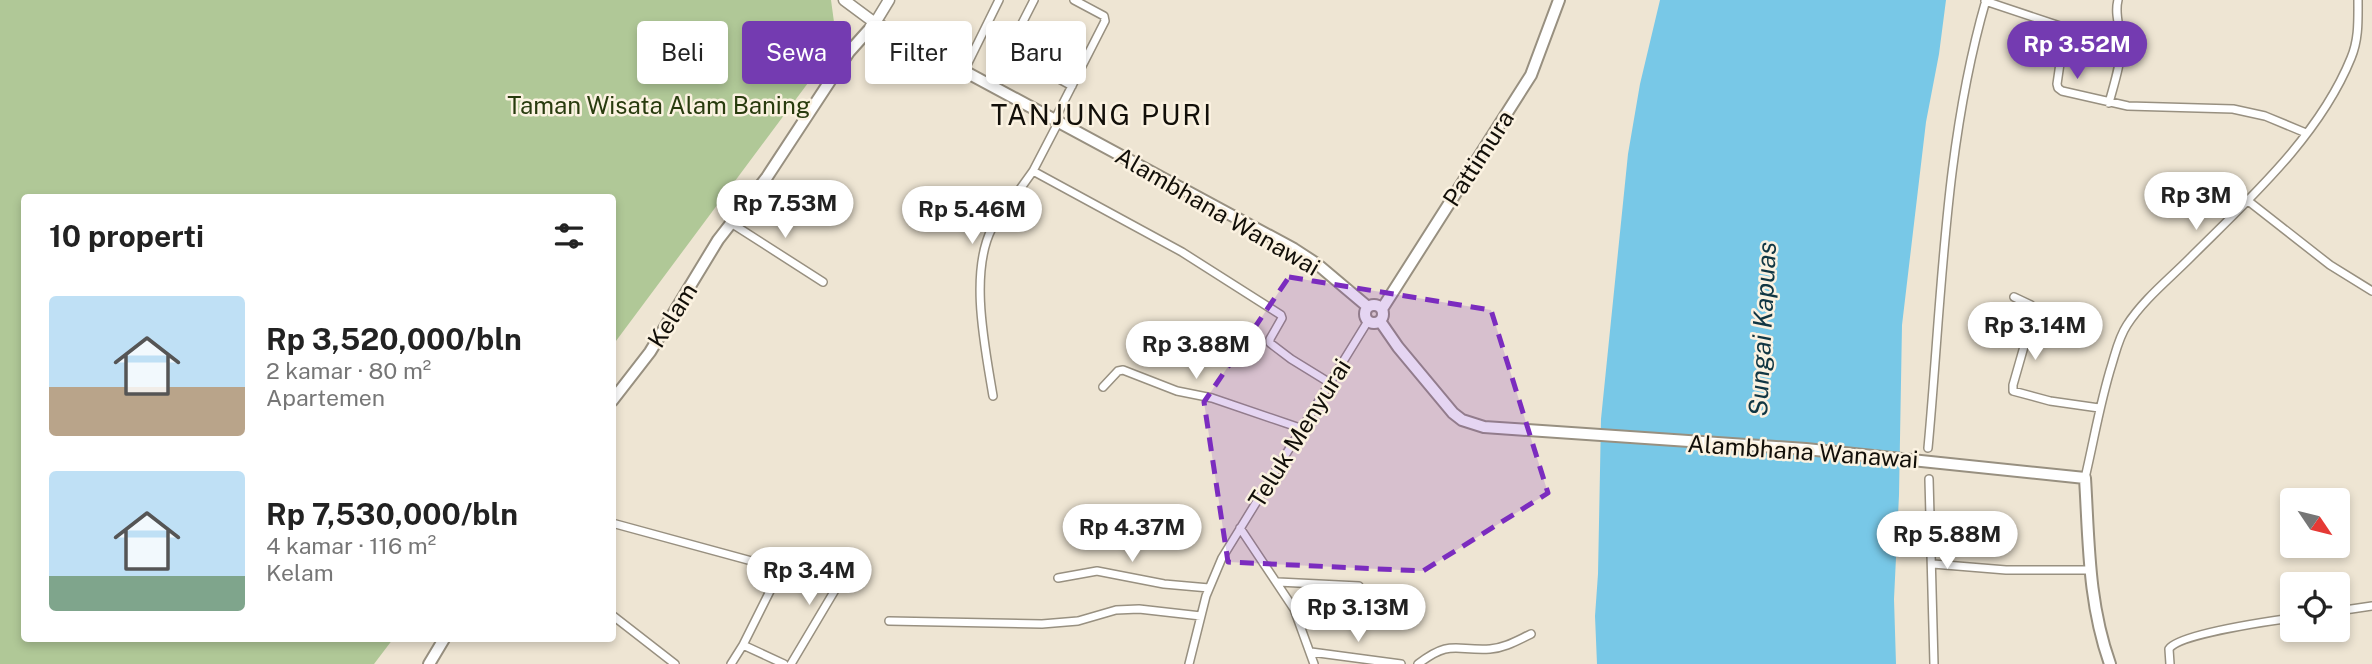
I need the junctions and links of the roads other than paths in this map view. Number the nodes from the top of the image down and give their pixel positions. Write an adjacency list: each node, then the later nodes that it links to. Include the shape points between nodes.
1 (844, 0): 10 (street, Alambhana Wanawai)
2 (889, 0): 11 (street)
3 (999, 0): 13 (street)
4 (1034, 0): 15 (street, via 1010,52)
5 (1074, 0): 15 (street, via 1106,18)
6 (1559, 0): 26 (main road, Pattimura, via 1526,83)
7 (2118, 0): 16 (street, via 2120,64)
8 (2358, 0): 18 (street, via 2352,57)
9 (1986, 1): 16 (street, via 2060,26 2064,36 2057,88); 34 (street, via 1965,85 1954,158)
10 (872, 21)
11 (876, 21)
12 (865, 34): 21 (main road, Kelam)
13 (972, 55)
14 (972, 75): 17 (main road, Alambhana Wanawai)
15 (1072, 86): 17 (street)
16 (2109, 103): 18 (street, via 2233,109)
17 (1057, 120): 19 (street); 25 (main road, Alambhana Wanawai, via 1294,249)
18 (2306, 133): 20 (street)
19 (1033, 172): 28 (street, via 1182,252 1281,316 1270,343); 31 (street, via 992,228 983,263 984,332)
20 (2247, 200): 23 (street, via 2330,265); 32 (street, via 2125,327)
21 (731, 223): 22 (street); 30 (main road, Kelam, via 650,352)
22 (823, 282)
23 (2372, 291)
24 (2014, 297): 32 (street, via 2031,305 2033,315 2013,391)
25 (1367, 307): 26 (main road, via 1377,305); 27 (main road)
26 (1381, 315): 27 (main road, via 1374,323); 35 (main road, Alambhana Wanawai, via 1398,347 1453,413 1484,428 1806,449)
27 (1368, 321): 28 (street, Teluk Menyurai)
28 (1330, 383): 33 (street, Teluk Menyurai)
29 (1103, 387): 33 (street, via 1123,370)
30 (616, 396)
31 (993, 396)
32 (2099, 408): 35 (street)
33 (1303, 429): 38 (street, Teluk Menyurai)
34 (1928, 448)
35 (2085, 478): 41 (main road)
36 (1929, 479): 39 (street)
37 (616, 524): 40 (street)
38 (1240, 528): 43 (street); 45 (street, Teluk Menyurai)
39 (1933, 564): 41 (street); 65 (street)
40 (781, 569): 54 (street); 60 (street, via 838,585)
41 (2089, 570): 66 (main road, via 2099,633)
42 (1058, 578): 45 (street, via 1097,571)
43 (1278, 582): 44 (street); 55 (street)
44 (1359, 586)
45 (1209, 588): 48 (street, Teluk Menyurai)
46 (2372, 606): 47 (street)
47 (2350, 609)
48 (1201, 616): 51 (street, via 1139,609 1042,624); 61 (street, Teluk Menyurai)
49 (616, 618): 57 (street)
50 (2280, 620): 67 (street, via 2175,642 2169,649)
51 (889, 621)
52 (1531, 634): 64 (street, via 1488,649 1450,646)
53 (442, 642): 56 (main road)
54 (743, 645): 58 (street); 59 (street)
55 (1311, 652): 62 (street); 63 (street)
56 (429, 664)
57 (674, 664)
58 (731, 664)
59 (784, 664)
60 (791, 664)
61 (1189, 664)
62 (1314, 664)
63 (1401, 664)
64 (1418, 664)
65 (1934, 664)
66 (2110, 664)
67 (2170, 664)

